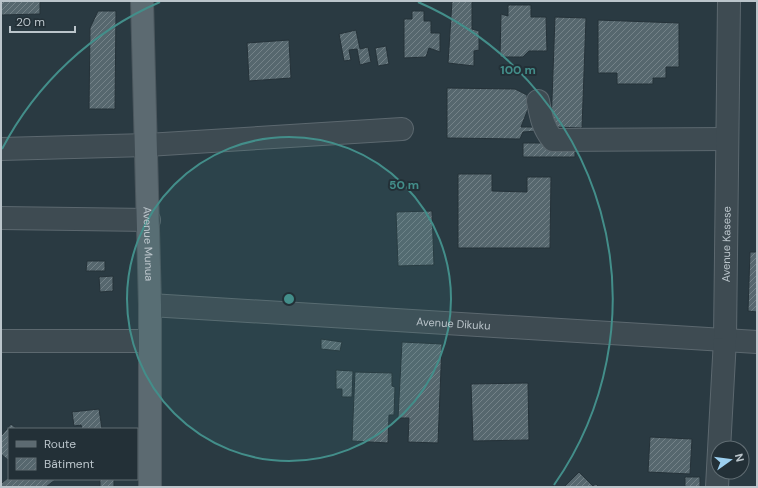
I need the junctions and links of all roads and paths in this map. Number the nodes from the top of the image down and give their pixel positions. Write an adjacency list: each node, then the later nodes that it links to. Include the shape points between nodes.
1 (142, 1): 6 (main road, Avenue Munua)
2 (725, 1): 5 (street, Avenue Kasese)
3 (538, 101): 5 (street, via 542,123 553,140)
4 (402, 129): 6 (street)
5 (728, 139): 11 (street, Avenue Kasese)
6 (147, 145): 7 (street); 9 (main road, Avenue Munua)
7 (1, 148)
8 (1, 218): 9 (street)
9 (148, 220): 10 (main road, Avenue Munua)
10 (150, 305): 11 (street, Avenue Dikuku); 13 (main road, Avenue Munua)
11 (725, 339): 14 (street, Avenue Dikuku); 16 (street, Avenue Kasese)
12 (1, 341): 13 (street)
13 (150, 341): 15 (main road, Avenue Munua)
14 (757, 342)
15 (150, 487)
16 (716, 487)

